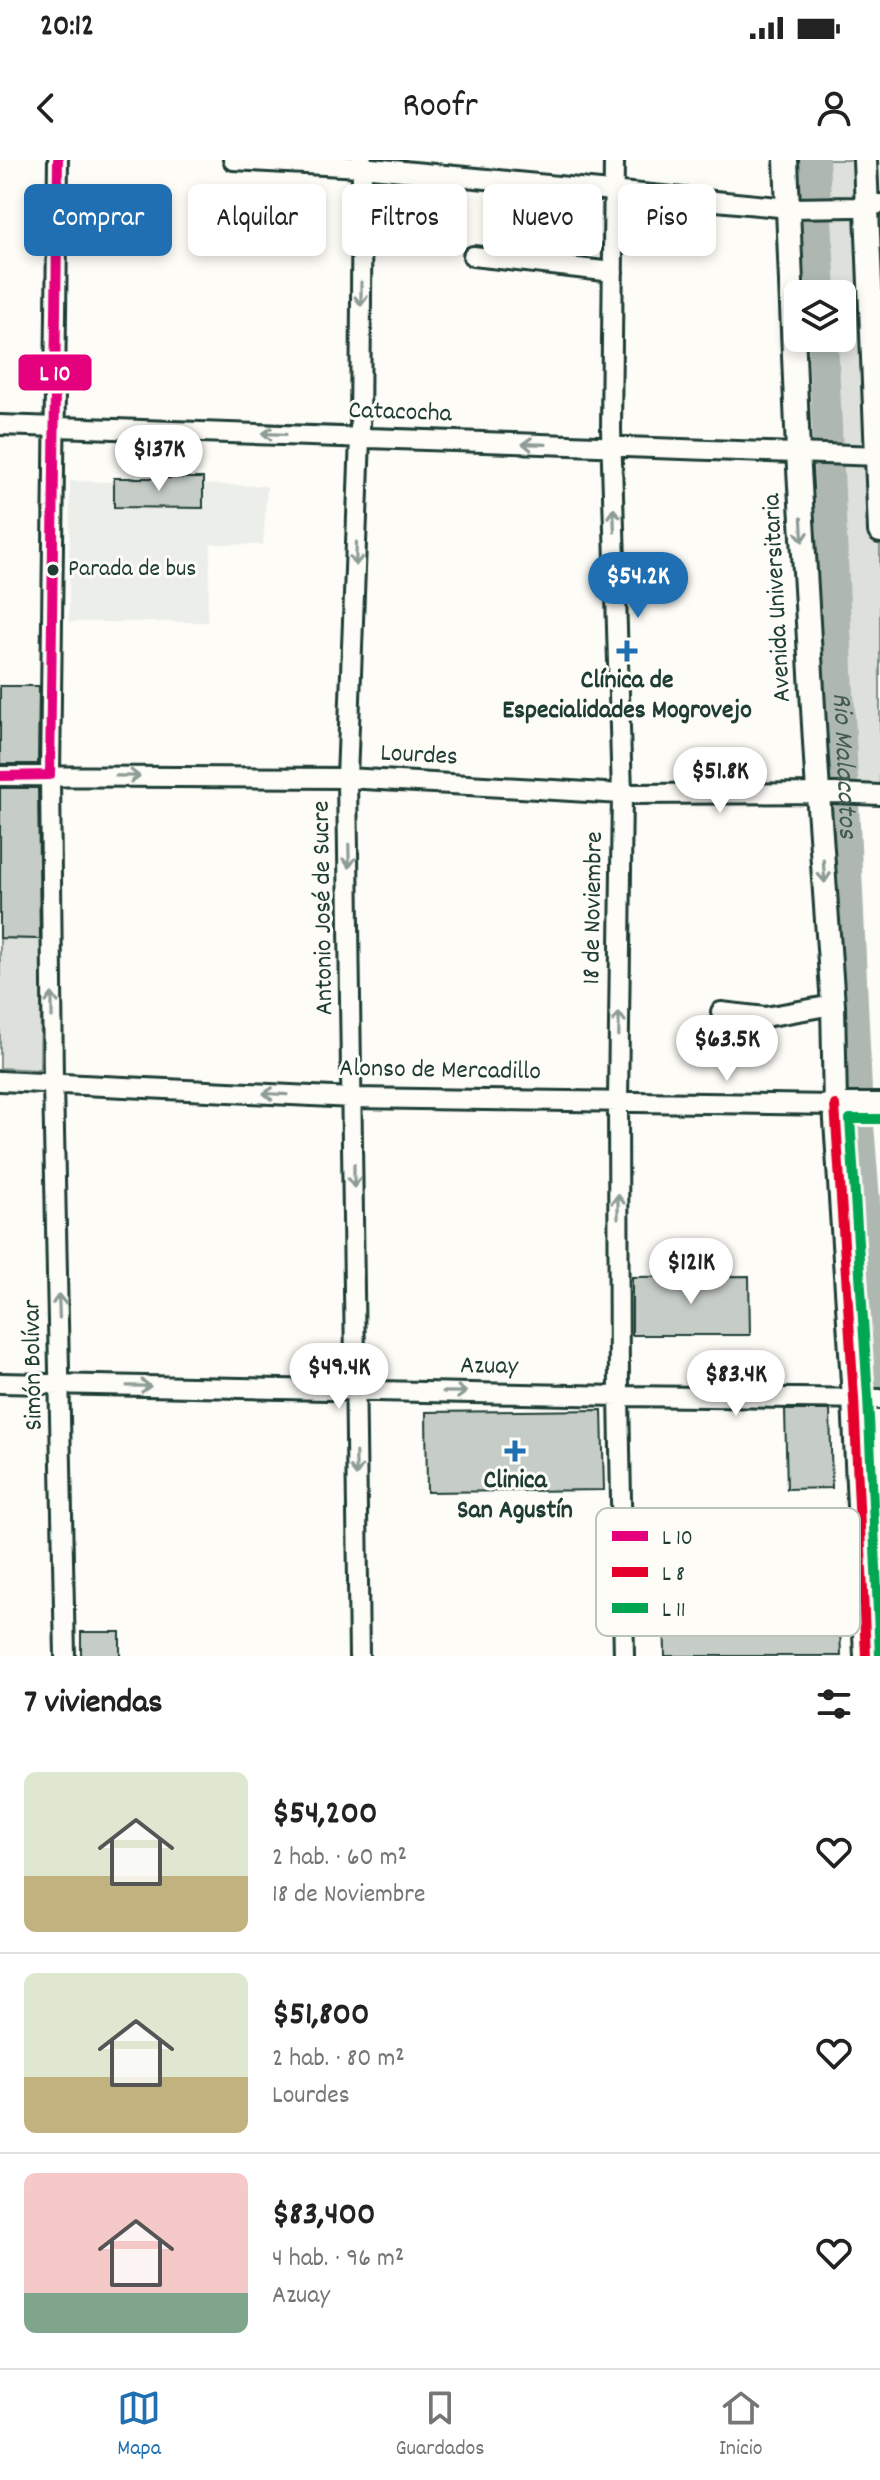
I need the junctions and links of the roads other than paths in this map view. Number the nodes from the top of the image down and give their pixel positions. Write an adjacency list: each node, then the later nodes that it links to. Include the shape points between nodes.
1 (58, 160): 13 (street, Simón Bolívar)
2 (233, 160): 6 (street)
3 (614, 160): 7 (street, 18 de Noviembre)
4 (786, 160): 9 (main road, Avenida Universitaria)
5 (865, 160): 8 (main road)
6 (362, 163): 7 (street); 14 (street, Antonio José de Sucre, one-way to 14)
7 (614, 191): 9 (street); 11 (street, 18 de Noviembre)
8 (868, 206): 9 (street); 17 (main road)
9 (797, 208): 16 (main road, Avenida Universitaria)
10 (473, 256): 11 (street)
11 (613, 272): 15 (street, 18 de Noviembre)
12 (0, 425): 13 (street, Catacocha)
13 (55, 426): 14 (street, Catacocha, one-way to 13); 19 (street, Simón Bolívar)
14 (360, 438): 15 (street, Catacocha, one-way to 14); 21 (street, Antonio José de Sucre, one-way to 21)
15 (612, 447): 16 (street, Catacocha); 23 (street, 18 de Noviembre, one-way to 15)
16 (807, 452): 17 (street, Catacocha); 22 (main road, Avenida Universitaria, one-way to 22)
17 (873, 456): 18 (main road)
18 (880, 531)
19 (50, 775): 20 (street, Lourdes); 21 (street, Lourdes, one-way to 21); 28 (street, Simón Bolívar, one-way to 19)
20 (0, 776)
21 (347, 778): 23 (street, Lourdes); 29 (street, Antonio José de Sucre, one-way to 29)
22 (827, 793): 23 (street, Lourdes); 24 (street, Lourdes); 25 (main road, Avenida Universitaria, one-way to 25)
23 (622, 794): 30 (street, 18 de Noviembre, one-way to 23)
24 (879, 795)
25 (833, 1005): 26 (street, via 765,1017); 31 (main road, Avenida Universitaria)
26 (721, 1012)
27 (0, 1081): 28 (street, Alonso de Mercadillo)
28 (53, 1083): 29 (street, Alonso de Mercadillo, one-way to 28); 34 (street, Simón Bolívar, one-way to 28)
29 (353, 1098): 30 (street, Alonso de Mercadillo); 35 (street, Antonio José de Sucre, one-way to 35)
30 (618, 1102): 31 (street, Alonso de Mercadillo); 36 (street, 18 de Noviembre, one-way to 30)
31 (843, 1105): 32 (main road, Alonso de Mercadillo); 37 (main road, Avenida Universitaria)
32 (880, 1105)
33 (0, 1383): 34 (street, Azuay)
34 (61, 1384): 35 (street, Azuay, one-way to 35); 40 (street, Simón Bolívar)
35 (355, 1390): 36 (street, Azuay, one-way to 36); 41 (street, Antonio José de Sucre, one-way to 41)
36 (619, 1396): 37 (street, Azuay); 38 (street, 18 de Noviembre)
37 (868, 1398): 43 (main road, Avenida Universitaria)
38 (621, 1508)
39 (624, 1636): 42 (street, 18 de Noviembre)
40 (65, 1656)
41 (359, 1656)
42 (624, 1656)
43 (866, 1656)

